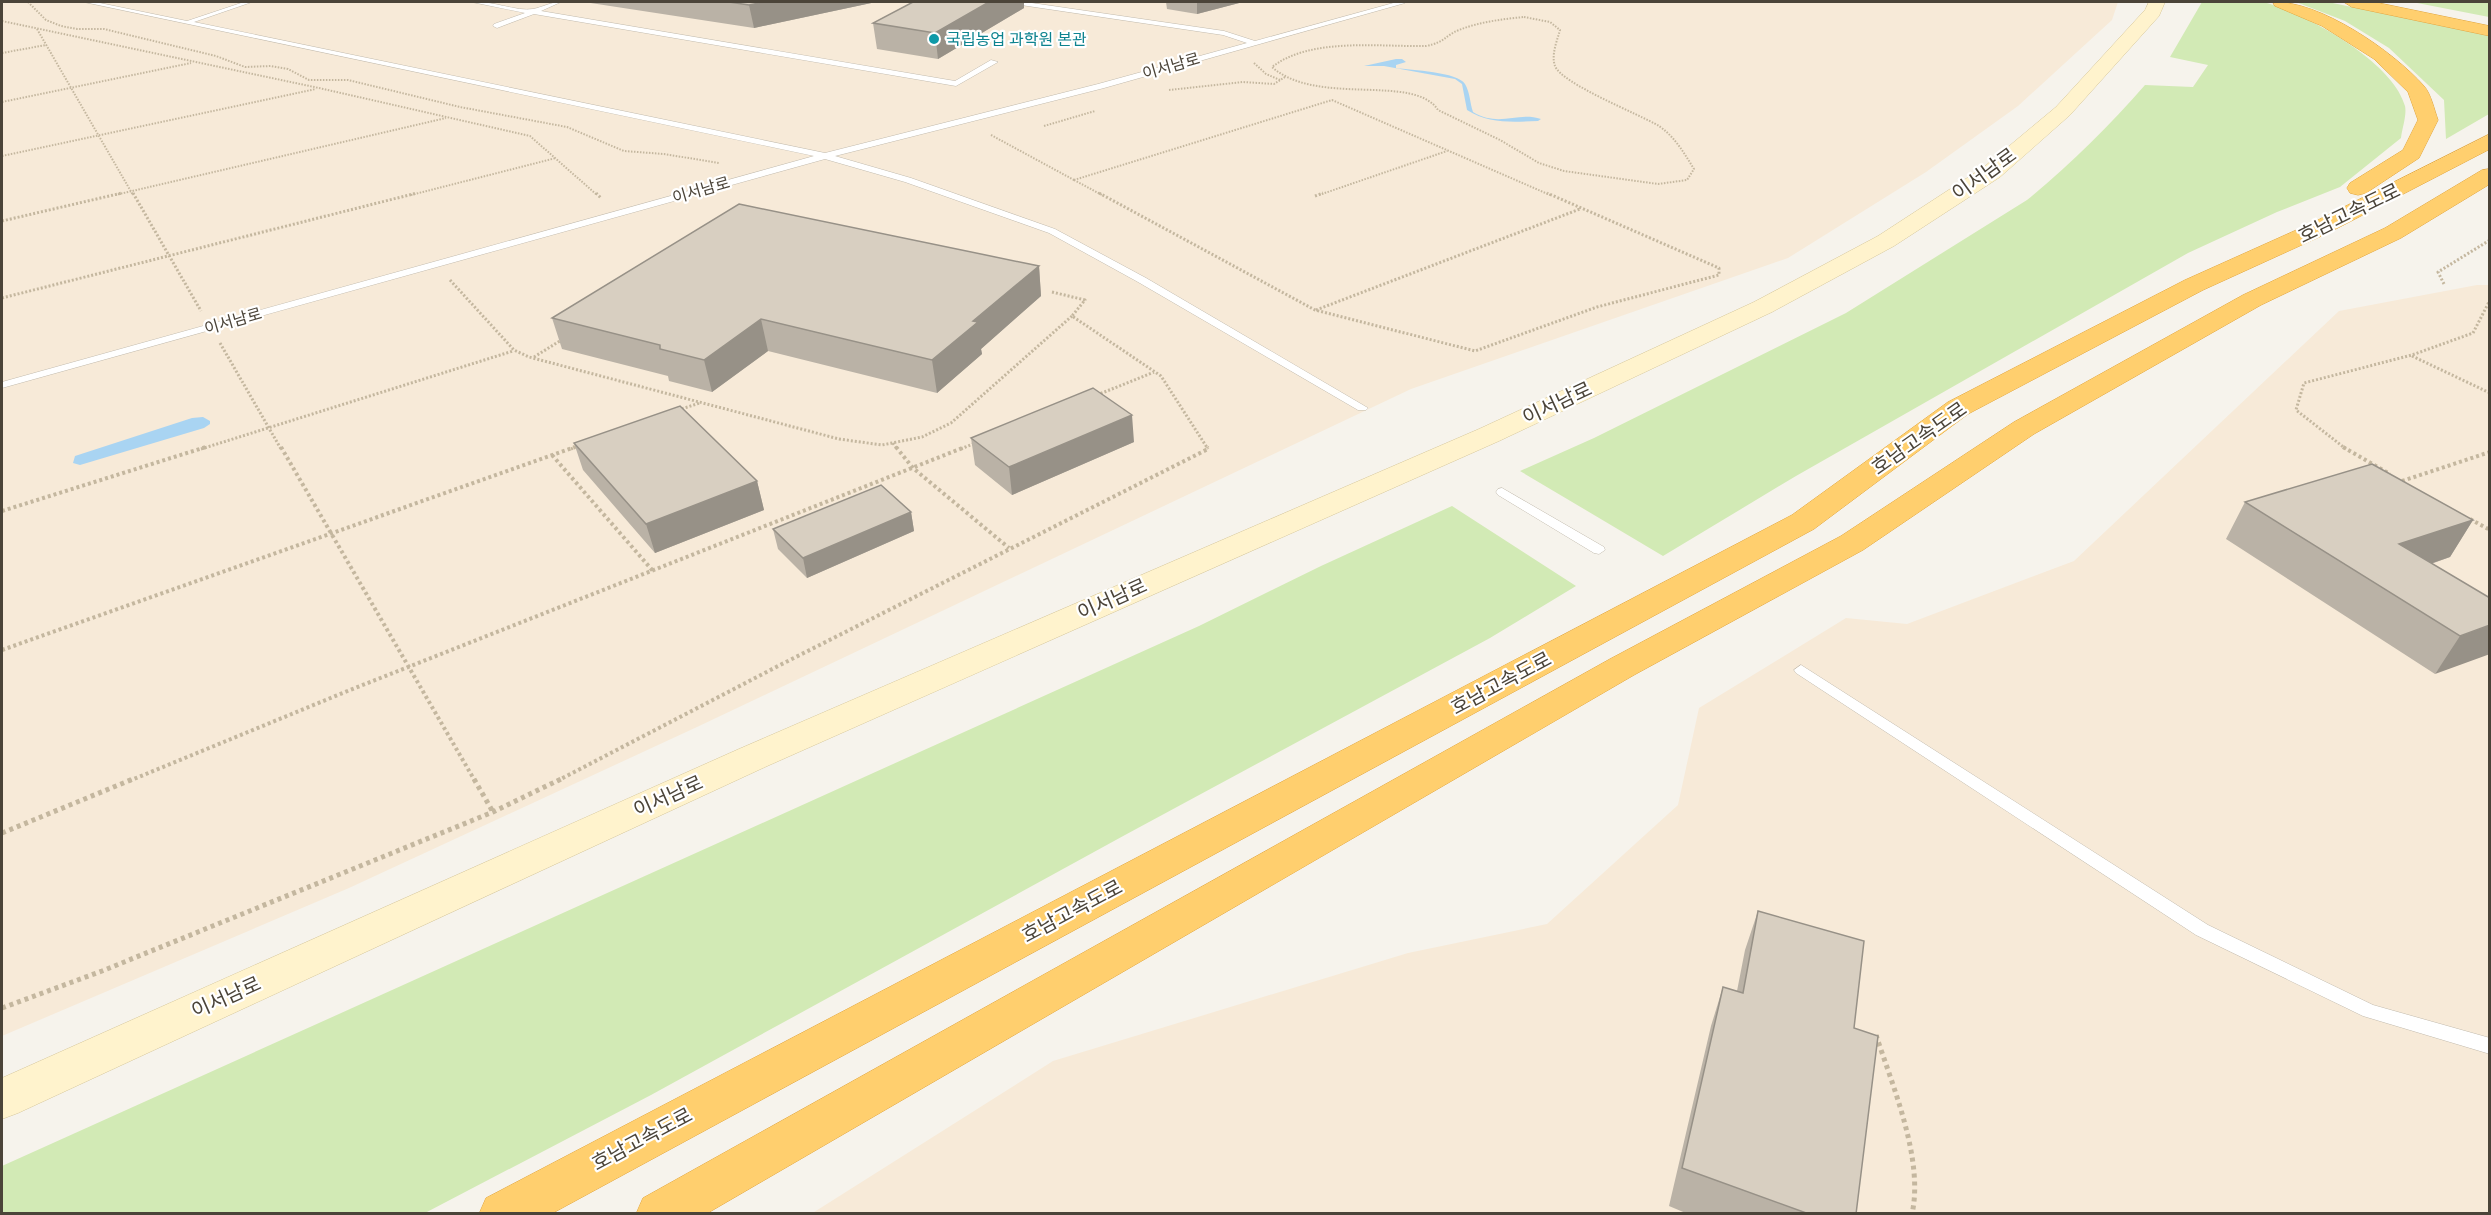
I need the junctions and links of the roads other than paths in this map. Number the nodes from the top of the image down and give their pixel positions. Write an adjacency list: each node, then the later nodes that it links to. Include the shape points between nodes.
1 (87, 2): 12 (lane)
2 (249, 2): 12 (lane)
3 (475, 2): 11 (lane)
4 (558, 2): 11 (lane)
5 (1014, 2): 16 (lane, via 1224,33)
6 (1403, 2): 16 (lane, 이서남로)
7 (2157, 2): 28 (main road, 이서남로, via 2153,12 2064,111 1992,172 1886,240 1763,307 1489,435 752,758)
8 (2280, 2): 21 (highway, via 2328,22 2380,55 2417,90 2428,120 2412,154 2305,222)
9 (2352, 2): 15 (highway)
10 (2376, 2): 13 (highway)
11 (533, 11): 14 (lane); 17 (lane, via 956,84)
12 (188, 22): 19 (lane)
13 (2490, 25)
14 (497, 26)
15 (2490, 31)
16 (1254, 43): 19 (lane, 이서남로)
17 (994, 62)
18 (2490, 140): 21 (highway, 호남고속도로)
19 (825, 156): 22 (lane, 이서남로); 23 (lane, via 908,180 1052,231)
20 (2490, 175): 30 (highway, 호남고속도로, via 2393,233 2252,300 2024,428 1852,543 1622,667)
21 (2320, 228): 29 (highway, 호남고속도로, via 2194,285 1958,408 1803,522)
22 (2, 385)
23 (1362, 408)
24 (1502, 492): 25 (lane)
25 (1599, 550)
26 (1801, 670): 27 (lane, via 2202,930 2369,1011)
27 (2490, 1046)
28 (2, 1099)
29 (502, 1214)
30 (660, 1214)

